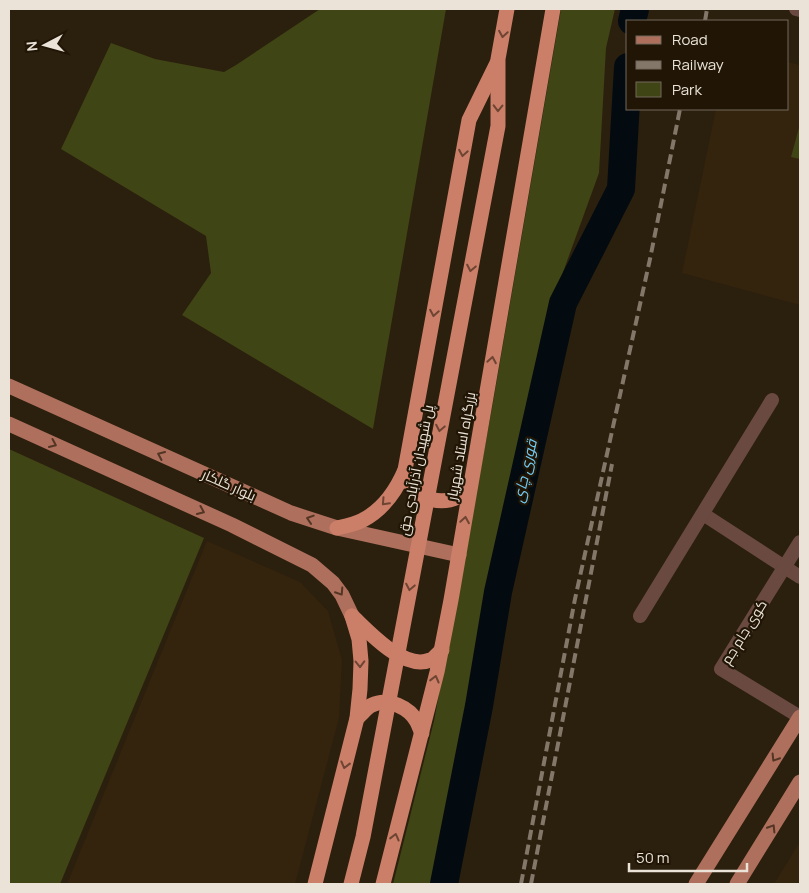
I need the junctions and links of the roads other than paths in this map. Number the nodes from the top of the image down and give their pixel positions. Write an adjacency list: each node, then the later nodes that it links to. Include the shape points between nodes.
1 (507, 9): 5 (highway, one-way to 5)
2 (553, 9): 10 (highway, بزرگراه استاد شهریار, one-way to 2)
3 (796, 9): 4 (street)
4 (800, 10)
5 (498, 59): 9 (highway, one-way to 9, via 469,120); 25 (highway, پل شهیدان آذرآبادی حق, one-way to 25, via 498,126)
6 (9, 386): 12 (main road, بلوار گلکار, one-way to 6, via 291,513)
7 (772, 400): 11 (street)
8 (9, 424): 17 (main road, one-way to 17, via 232,525 312,565 333,583)
9 (405, 470): 10 (highway, via 410,484 419,494 432,500 446,501 460,496); 12 (highway, one-way to 12, via 392,495 376,511 362,521)
10 (470, 486): 14 (highway, بزرگراه استاد شهریار, one-way to 10)
11 (703, 514): 15 (street); 18 (street)
12 (337, 528): 14 (main road, بلوار گلکار)
13 (800, 542): 15 (street, کوی جام جم)
14 (459, 555): 19 (highway, بزرگراه استاد شهریار)
15 (785, 567): 16 (street); 20 (street, کوی جام جم, via 720,669)
16 (800, 577)
17 (352, 616): 19 (highway, via 406,660 431,660); 21 (highway, one-way to 21, via 361,661)
18 (640, 616)
19 (442, 650): 22 (highway, بزرگراه استاد شهریار, one-way to 19)
20 (800, 717): 27 (main road, one-way to 27)
21 (357, 718): 22 (highway, via 372,705 384,702 397,705 409,711); 24 (highway, one-way to 24)
22 (422, 733): 26 (highway, بزرگراه استاد شهریار, one-way to 22)
23 (800, 782): 28 (main road, one-way to 23)
24 (315, 884)
25 (352, 884)
26 (383, 884)
27 (696, 884)
28 (737, 884)

